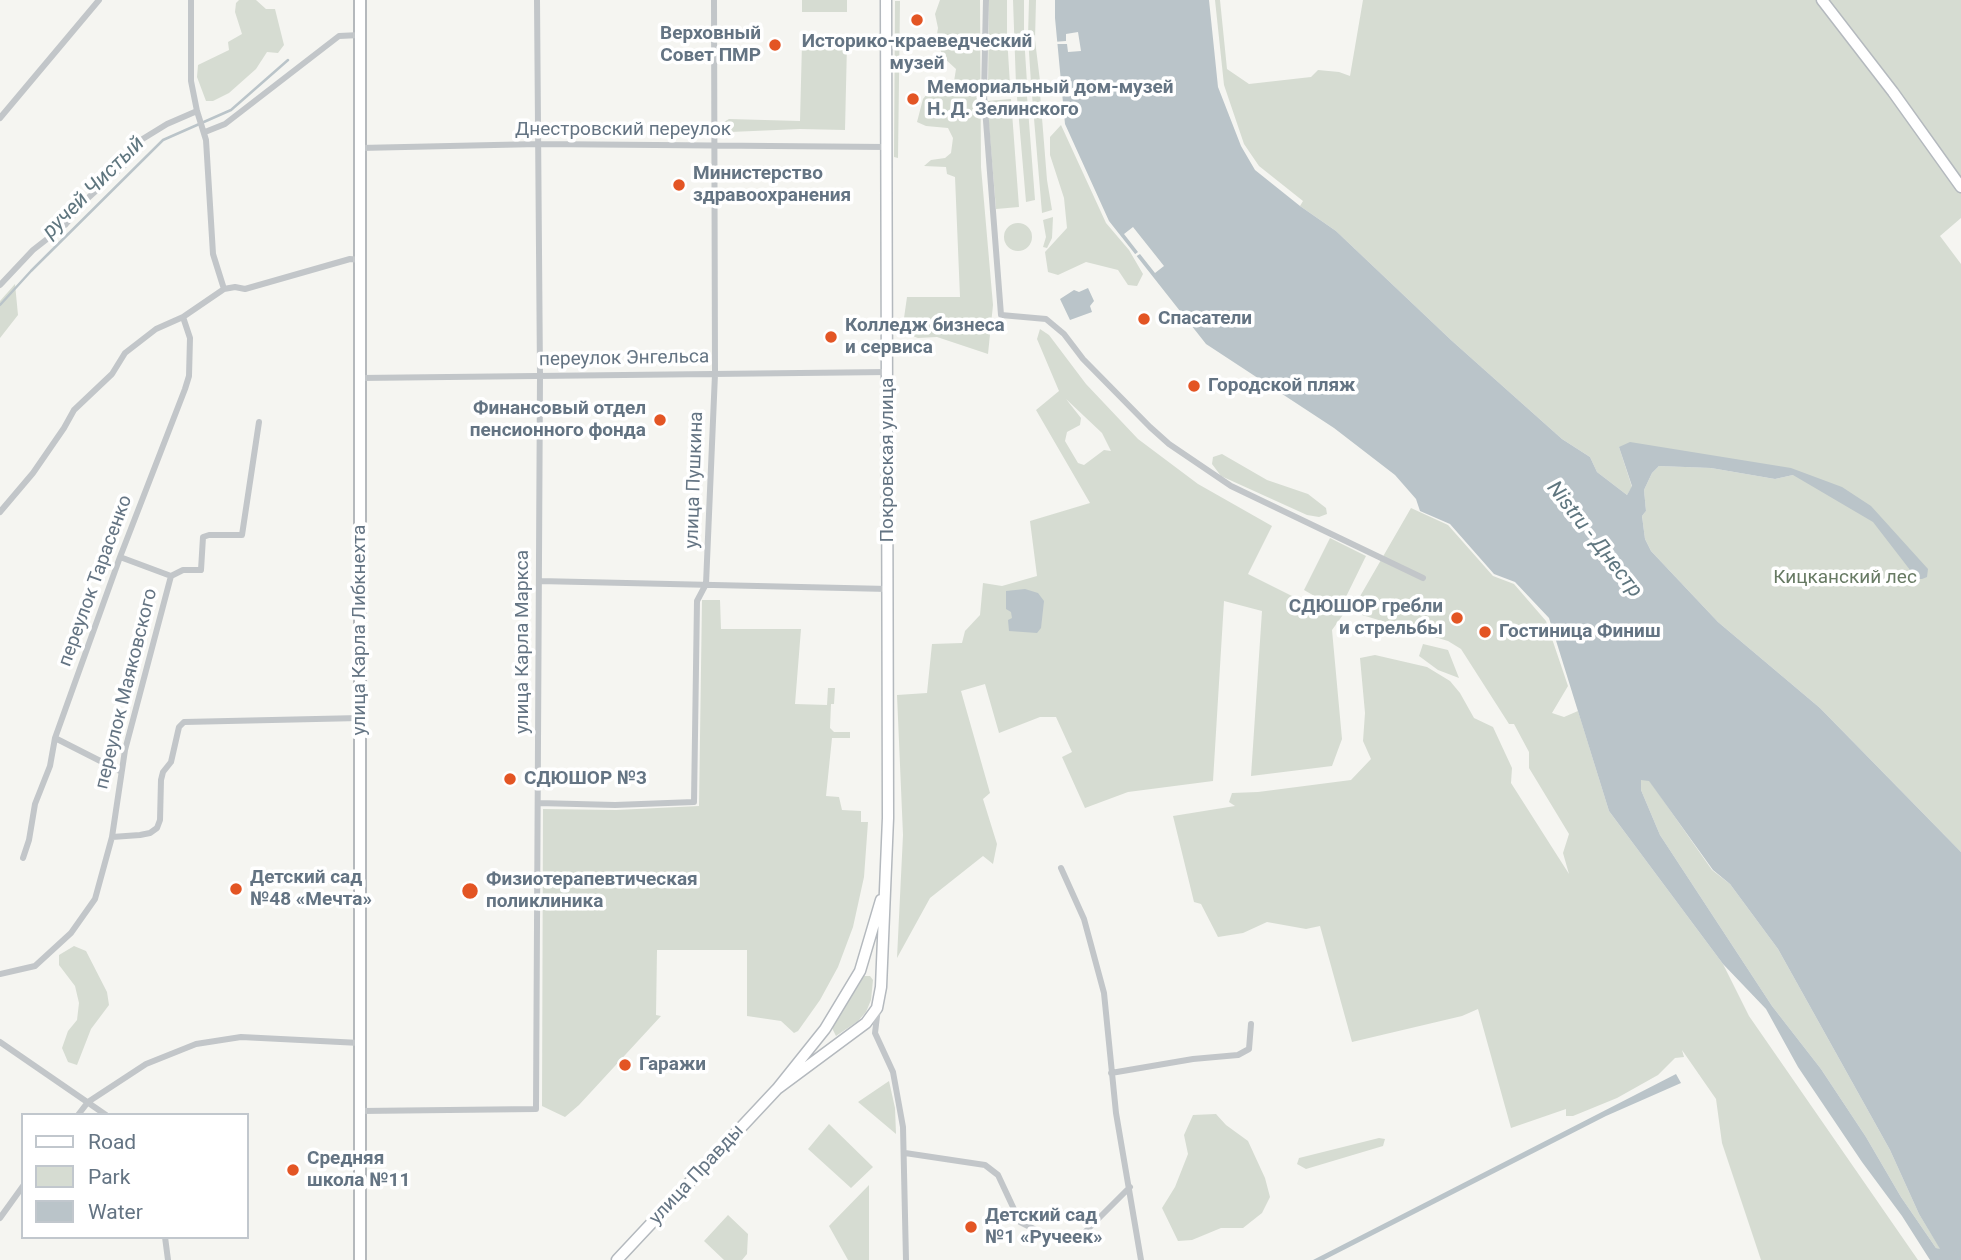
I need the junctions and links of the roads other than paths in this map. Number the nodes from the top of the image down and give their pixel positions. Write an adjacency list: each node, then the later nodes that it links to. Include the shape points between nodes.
1 (99, 0): 11 (street)
2 (191, 0): 10 (street, via 191,81)
3 (360, 0): 9 (main road, улица Карла Либкнехта)
4 (537, 0): 13 (street, улица Карла Маркса)
5 (713, 0): 14 (street, улица Пушкина)
6 (886, 0): 15 (main road, Покровская улица)
7 (986, 0): 30 (street, via 984,95 1001,315 1046,319 1150,427 1231,486)
8 (1822, 0): 17 (main road)
9 (360, 34): 12 (street, via 339,36 225,124); 16 (main road, улица Карла Либкнехта)
10 (198, 112): 12 (street); 19 (street, via 141,140 129,161)
11 (0, 118)
12 (204, 130): 20 (street, via 213,254)
13 (538, 144): 14 (street, Днестровский переулок); 16 (street, Днестровский переулок); 24 (street, улица Карла Маркса)
14 (716, 146): 15 (street, Днестровский переулок); 23 (street, улица Пушкина)
15 (887, 147): 22 (main road, Покровская улица)
16 (360, 149): 18 (main road, улица Карла Либкнехта)
17 (1961, 187)
18 (360, 260): 20 (street, via 245,289); 25 (main road, улица Карла Либкнехта)
19 (0, 285)
20 (224, 289): 21 (street)
21 (183, 317): 27 (street, via 156,329 125,353 113,374 74,410 33,473); 28 (street, переулок Тарасенко, via 190,338 189,376)
22 (888, 372): 23 (street, переулок Энгельса); 33 (main road, Покровская улица)
23 (715, 374): 24 (street, переулок Энгельса); 32 (street, улица Пушкина)
24 (540, 375): 25 (street, переулок Энгельса); 31 (street, улица Карла Маркса)
25 (360, 378): 34 (main road, улица Карла Либкнехта)
26 (259, 422): 29 (street, переулок Маяковского, via 242,535 203,537 201,570 183,570)
27 (0, 512)
28 (120, 557): 29 (street); 35 (street, переулок Тарасенко)
29 (171, 576): 36 (street, переулок Маяковского)
30 (1423, 578)
31 (539, 581): 32 (street); 37 (street, улица Карла Маркса)
32 (706, 584): 33 (street); 37 (street, улица Пушкина, via 697,601 694,802)
33 (888, 589): 41 (main road, Покровская улица)
34 (360, 718): 38 (street, via 184,722 171,762 163,772 157,828 140,835); 51 (main road, улица Карла Либкнехта)
35 (55, 738): 36 (street); 39 (street, переулок Тарасенко)
36 (120, 771): 38 (street, переулок Маяковского)
37 (538, 803): 56 (street, улица Карла Маркса, via 536,1109)
38 (111, 837): 43 (street, переулок Маяковского, via 95,899 71,933 35,966)
39 (23, 858)
40 (1061, 868): 53 (street, via 1084,919 1104,993)
41 (886, 879): 42 (main road, Покровская улица); 44 (main road, Покровская улица)
42 (860, 971): 44 (main road, via 871,969); 47 (main road, улица Правды)
43 (0, 974)
44 (882, 976): 45 (main road, Покровская улица)
45 (879, 998): 48 (main road, улица Правды, via 872,1017); 49 (street, Покровская улица)
46 (1251, 1024): 53 (street, via 1249,1048 1238,1055)
47 (825, 1029): 52 (main road, via 826,1037); 54 (main road, улица Правды)
48 (859, 1029): 49 (street); 52 (main road, улица Правды)
49 (875, 1032): 59 (street, via 893,1072)
50 (0, 1042): 55 (street)
51 (360, 1043): 55 (street, via 242,1037 208,1041 146,1064); 56 (main road, улица Карла Либкнехта)
52 (839, 1044): 54 (main road, улица Правды)
53 (1111, 1073): 60 (street)
54 (777, 1089): 66 (main road, улица Правды)
55 (88, 1102): 57 (street); 58 (street)
56 (360, 1111): 65 (main road, улица Карла Либкнехта)
57 (80, 1113)
58 (103, 1113)
59 (905, 1153): 60 (street, via 985,1165 998,1175 1020,1222 1044,1234 1071,1238 1084,1233); 67 (street)
60 (1130, 1187): 68 (street)
61 (21, 1189): 62 (street)
62 (0, 1218)
63 (165, 1239): 64 (street)
64 (168, 1260)
65 (360, 1260)
66 (617, 1260)
67 (905, 1260)
68 (1141, 1260)

